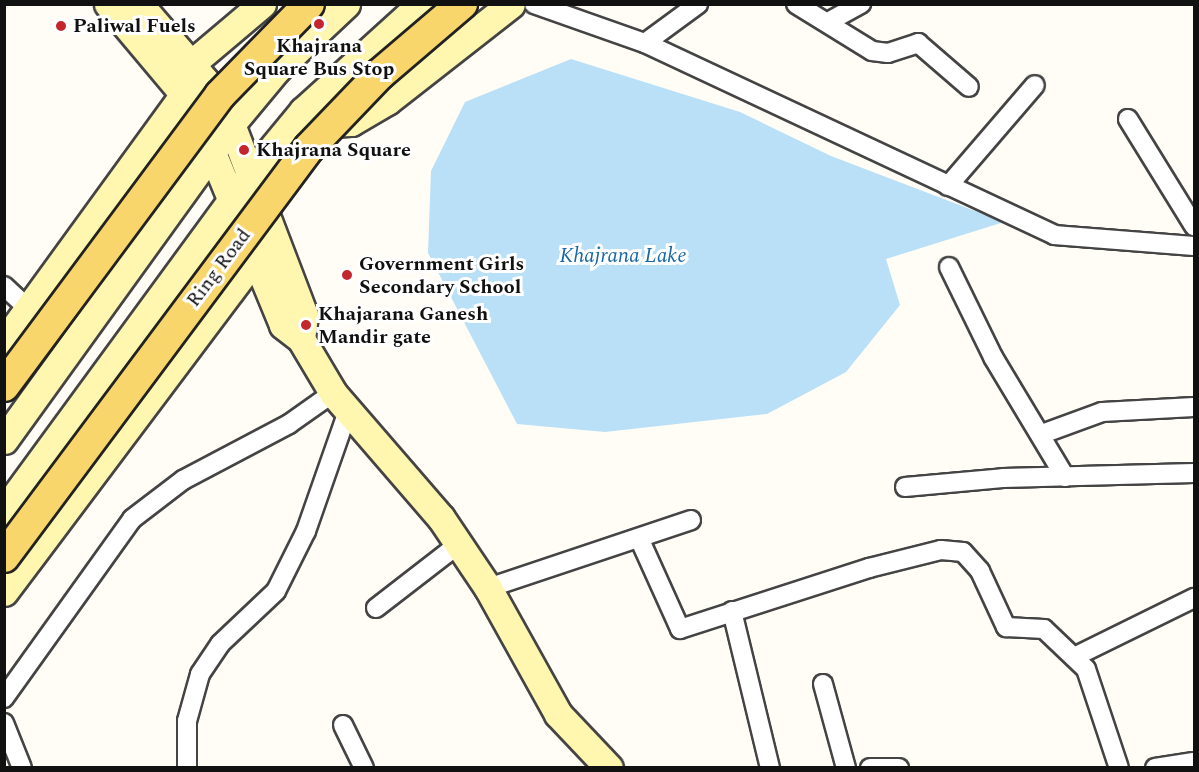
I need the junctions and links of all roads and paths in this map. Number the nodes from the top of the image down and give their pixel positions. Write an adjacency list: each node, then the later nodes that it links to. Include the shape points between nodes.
1 (108, 4): 18 (main road)
2 (139, 4): 15 (main road)
3 (262, 4): 15 (main road)
4 (309, 4): 34 (main road, bridge, via 220,95)
5 (346, 4): 21 (main road, via 277,69)
6 (421, 4): 19 (main road, Ring Road)
7 (462, 4): 46 (main road, Ring Road, bridge, via 380,74 309,148)
8 (511, 4): 19 (main road, via 387,101 351,122 322,123)
9 (534, 4): 14 (street)
10 (698, 4): 14 (street)
11 (796, 4): 13 (street)
12 (861, 4): 13 (street)
13 (828, 22): 17 (street, via 881,54 918,43)
14 (645, 43): 24 (street)
15 (191, 64): 21 (main road)
16 (1035, 85): 24 (street)
17 (969, 87)
18 (184, 94): 22 (main road); 31 (main road)
19 (303, 111): 23 (main road, Ring Road)
20 (1128, 119): 26 (street)
21 (231, 124): 22 (main road); 23 (main road)
22 (214, 149): 25 (main road); 38 (main road)
23 (251, 174): 25 (main road, Ring Road); 32 (main road, via 304,315)
24 (948, 186): 27 (street, via 1054,235)
25 (231, 203): 28 (main road); 42 (main road, Ring Road)
26 (1194, 226)
27 (1194, 246)
28 (254, 259): 32 (main road, via 283,325); 48 (main road)
29 (949, 267): 37 (street, via 993,357)
30 (4, 286): 31 (street)
31 (29, 309): 33 (main road)
32 (301, 339): 35 (main road)
33 (4, 342)
34 (4, 386)
35 (340, 402): 45 (main road, via 414,481); 54 (street, via 183,480 139,513); 60 (street, via 306,531 276,591 220,644 200,674 187,721)
36 (1194, 407): 37 (street, via 1102,412)
37 (1042, 434): 40 (street)
38 (4, 440)
39 (1194, 473): 40 (street)
40 (1065, 477): 41 (street)
41 (905, 487)
42 (4, 511)
43 (691, 520): 44 (street)
44 (639, 538): 47 (street); 51 (street, via 678,628)
45 (460, 543): 47 (main road); 50 (street)
46 (4, 557)
47 (488, 588): 62 (main road, via 558,714)
48 (4, 592)
49 (1194, 598): 52 (street)
50 (376, 608)
51 (732, 611): 52 (street, via 869,568 953,549 972,558 1006,627 1041,628); 63 (street)
52 (1074, 657): 67 (street, via 1092,680)
53 (824, 684): 64 (street)
54 (4, 698)
55 (4, 723): 57 (street)
56 (343, 725): 61 (street)
57 (8, 745): 59 (street)
58 (1194, 762): 68 (street)
59 (22, 768)
60 (187, 768)
61 (364, 768)
62 (609, 768)
63 (770, 768)
64 (846, 768)
65 (870, 768): 66 (street)
66 (899, 768)
67 (1119, 768)
68 (1155, 768)

